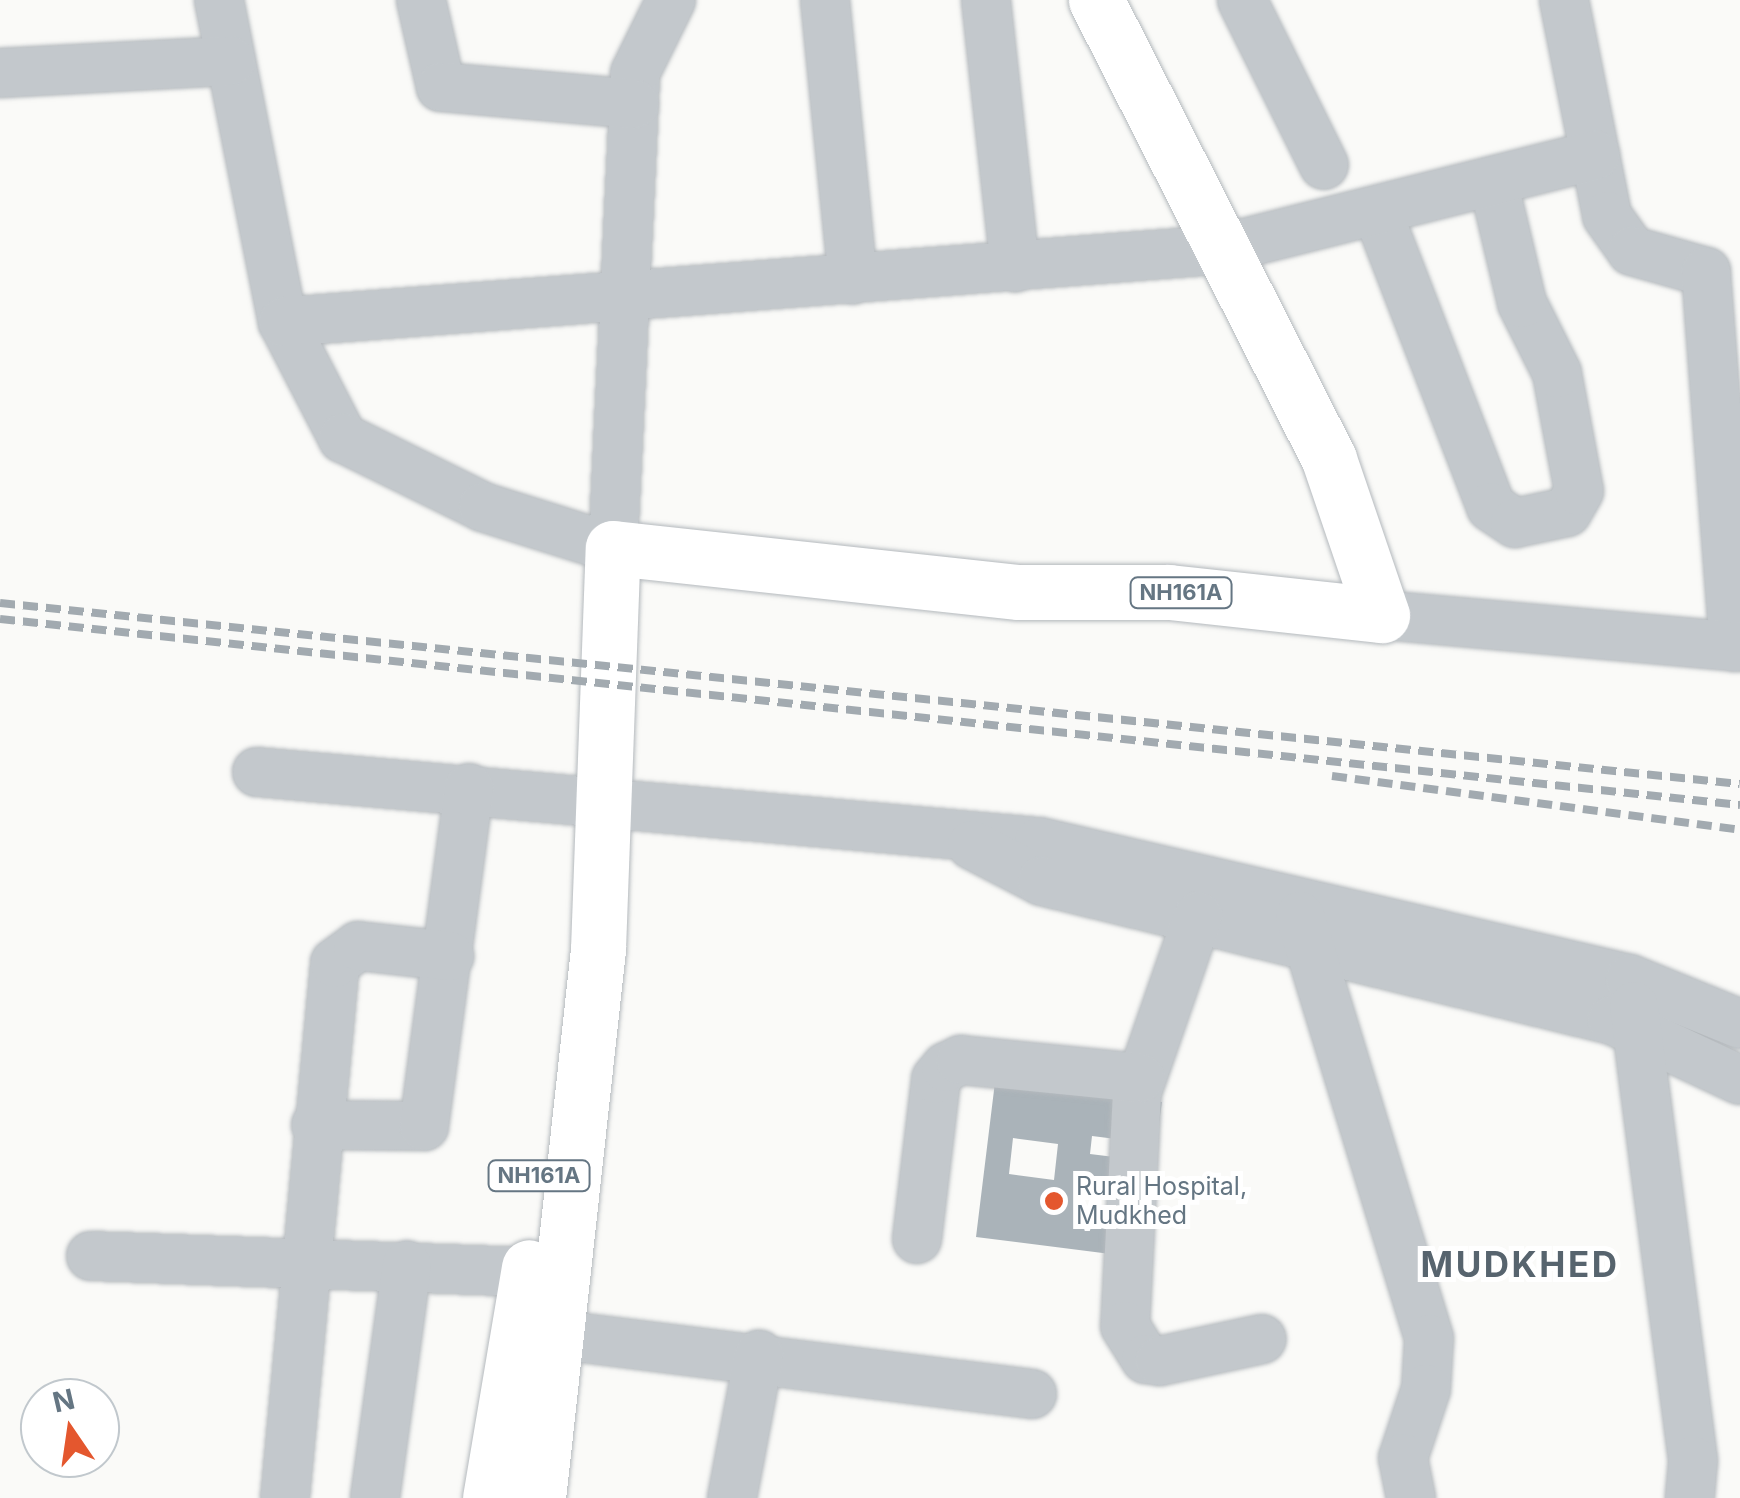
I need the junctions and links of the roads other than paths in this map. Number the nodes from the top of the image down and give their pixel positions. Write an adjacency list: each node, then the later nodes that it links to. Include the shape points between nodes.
1 (220, 0): 9 (street)
2 (421, 0): 11 (street, via 441,87)
3 (671, 0): 11 (street, via 635,73)
4 (825, 0): 18 (street)
5 (986, 0): 17 (street)
6 (1096, 0): 16 (highway)
7 (1242, 0): 13 (street)
8 (1564, 0): 12 (street)
9 (231, 61): 10 (street); 20 (street)
10 (0, 73)
11 (634, 104): 19 (street)
12 (1595, 154): 14 (street); 23 (street, via 1607,216 1632,251 1706,272)
13 (1324, 165)
14 (1493, 181): 15 (street); 15 (street, via 1522,303 1557,373 1579,492 1566,512 1515,524 1491,507)
15 (1377, 212): 16 (street)
16 (1217, 250): 17 (street); 22 (highway, via 1329,459)
17 (1015, 267): 18 (street)
18 (853, 280): 19 (street)
19 (626, 300): 20 (street); 21 (street)
20 (283, 322): 21 (street, via 342,438 483,507)
21 (613, 548): 22 (highway, NH161A, via 1018,592 1169,592); 26 (highway, NH161A)
22 (1382, 615): 23 (street)
23 (1737, 647)
24 (257, 772): 25 (street)
25 (470, 788): 26 (street); 30 (street)
26 (606, 798): 27 (street); 41 (highway, NH161A)
27 (948, 833): 28 (street, via 1042,880); 29 (street, via 1040,842)
28 (1198, 916): 29 (street); 34 (street)
29 (1301, 919): 31 (street); 33 (street); 51 (street, via 1429,1339 1426,1389 1404,1458)
30 (449, 956): 36 (street, via 424,1126); 36 (street, via 358,946 342,953)
31 (1630, 979): 32 (street); 33 (street)
32 (1740, 1024)
33 (1637, 1029): 35 (street); 52 (street, via 1694,1460)
34 (1140, 1078): 37 (street, via 961,1060 946,1067 936,1079); 43 (street, via 1125,1326 1146,1359 1160,1361)
35 (1740, 1080)
36 (316, 1125): 39 (street)
37 (917, 1240)
38 (91, 1256): 39 (street)
39 (300, 1259): 40 (street); 46 (street)
40 (407, 1265): 41 (street); 47 (street)
41 (545, 1272): 42 (highway, NH161A)
42 (538, 1332): 44 (street); 48 (highway, NH161A); 49 (highway, NH161A)
43 (1262, 1339)
44 (759, 1354): 45 (street); 50 (street)
45 (1032, 1394)
46 (285, 1498)
47 (375, 1498)
48 (490, 1498)
49 (538, 1498)
50 (732, 1498)
51 (1410, 1498)
52 (1690, 1498)

